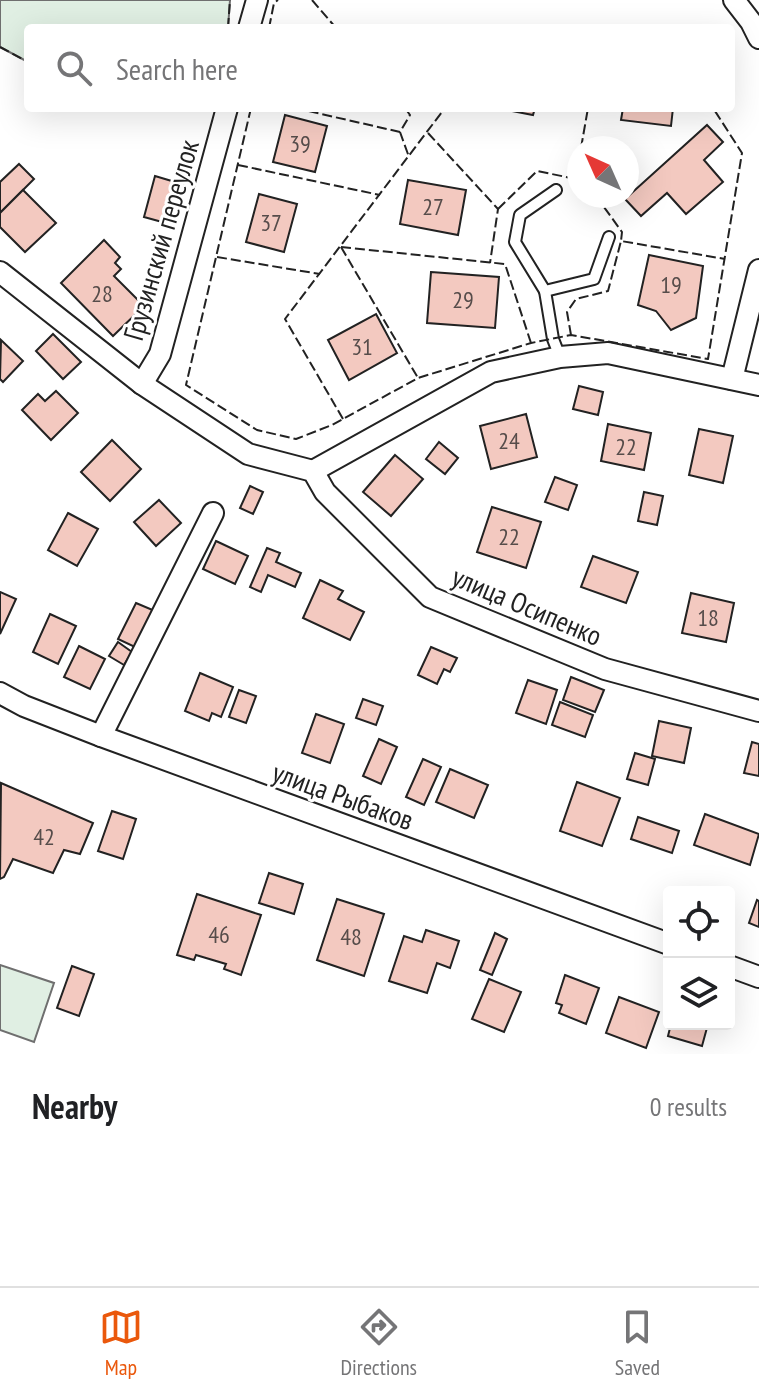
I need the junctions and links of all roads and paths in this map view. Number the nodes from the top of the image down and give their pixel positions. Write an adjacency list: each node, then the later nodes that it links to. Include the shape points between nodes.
1 (257, 0): 3 (street)
2 (734, 0): 4 (street)
3 (250, 24)
4 (759, 38)
5 (226, 112): 13 (street, Грузинский переулок, via 160,354)
6 (556, 190): 10 (lane, via 520,215 515,242)
7 (609, 237): 10 (lane, via 594,279)
8 (759, 270): 12 (street)
9 (0, 272): 13 (street)
10 (545, 291): 11 (lane)
11 (560, 357): 12 (street, via 608,353); 15 (street, via 491,372)
12 (732, 379): 14 (street)
13 (142, 384): 15 (street, via 248,454)
14 (759, 385)
15 (313, 471): 18 (street, улица Осипенко, via 325,492 430,597 605,669)
16 (213, 513): 19 (street)
17 (0, 693): 19 (street, улица Рыбаков)
18 (759, 711)
19 (101, 736): 20 (street, улица Рыбаков)
20 (663, 942)
21 (735, 968): 22 (street)
22 (759, 977)

